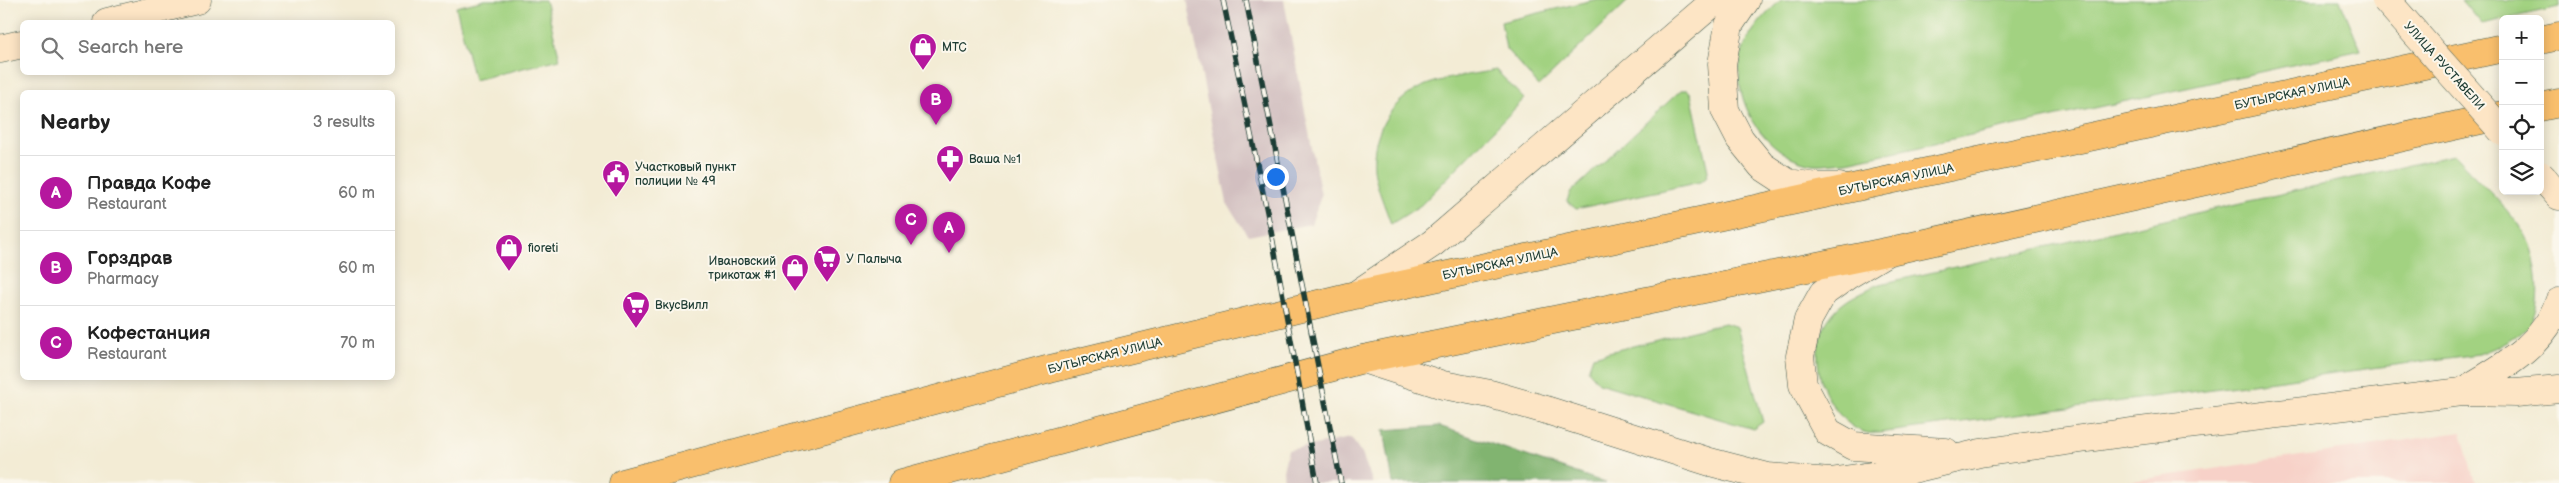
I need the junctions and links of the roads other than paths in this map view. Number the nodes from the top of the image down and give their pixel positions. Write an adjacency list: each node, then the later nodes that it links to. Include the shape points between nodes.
1 (197, 0): 5 (main road)
2 (1716, 0): 17 (main road, via 1433,243)
3 (1746, 0): 15 (main road, via 1729,26 1722,64 1725,110 1740,139 1762,166 1788,183)
4 (2386, 0): 14 (main road, УЛИЦА РУСТАВЕЛИ, bridge)
5 (115, 20)
6 (2559, 36): 7 (main road)
7 (2544, 39)
8 (20, 44): 9 (main road)
9 (0, 49)
10 (2499, 49): 15 (main road, БУТЫРСКАЯ УЛИЦА)
11 (2559, 103): 12 (main road)
12 (2544, 106)
13 (2499, 116): 16 (main road)
14 (2499, 127)
15 (1863, 187): 17 (main road, БУТЫРСКАЯ УЛИЦА)
16 (1890, 251): 19 (main road); 22 (main road, via 1823,293 1808,320 1800,356 1803,385 1828,432 1854,446)
17 (1355, 295): 23 (main road, БУТЫРСКАЯ УЛИЦА, via 1050,369)
18 (2559, 302): 21 (main road, via 2553,318 2522,355)
19 (1363, 359): 22 (main road, via 1443,385 1490,394 1768,477 1830,482 1905,471); 24 (main road)
20 (2559, 389): 21 (main road, via 2516,393)
21 (2462, 392): 22 (main road)
22 (1980, 453)
23 (623, 483)
24 (902, 483)

